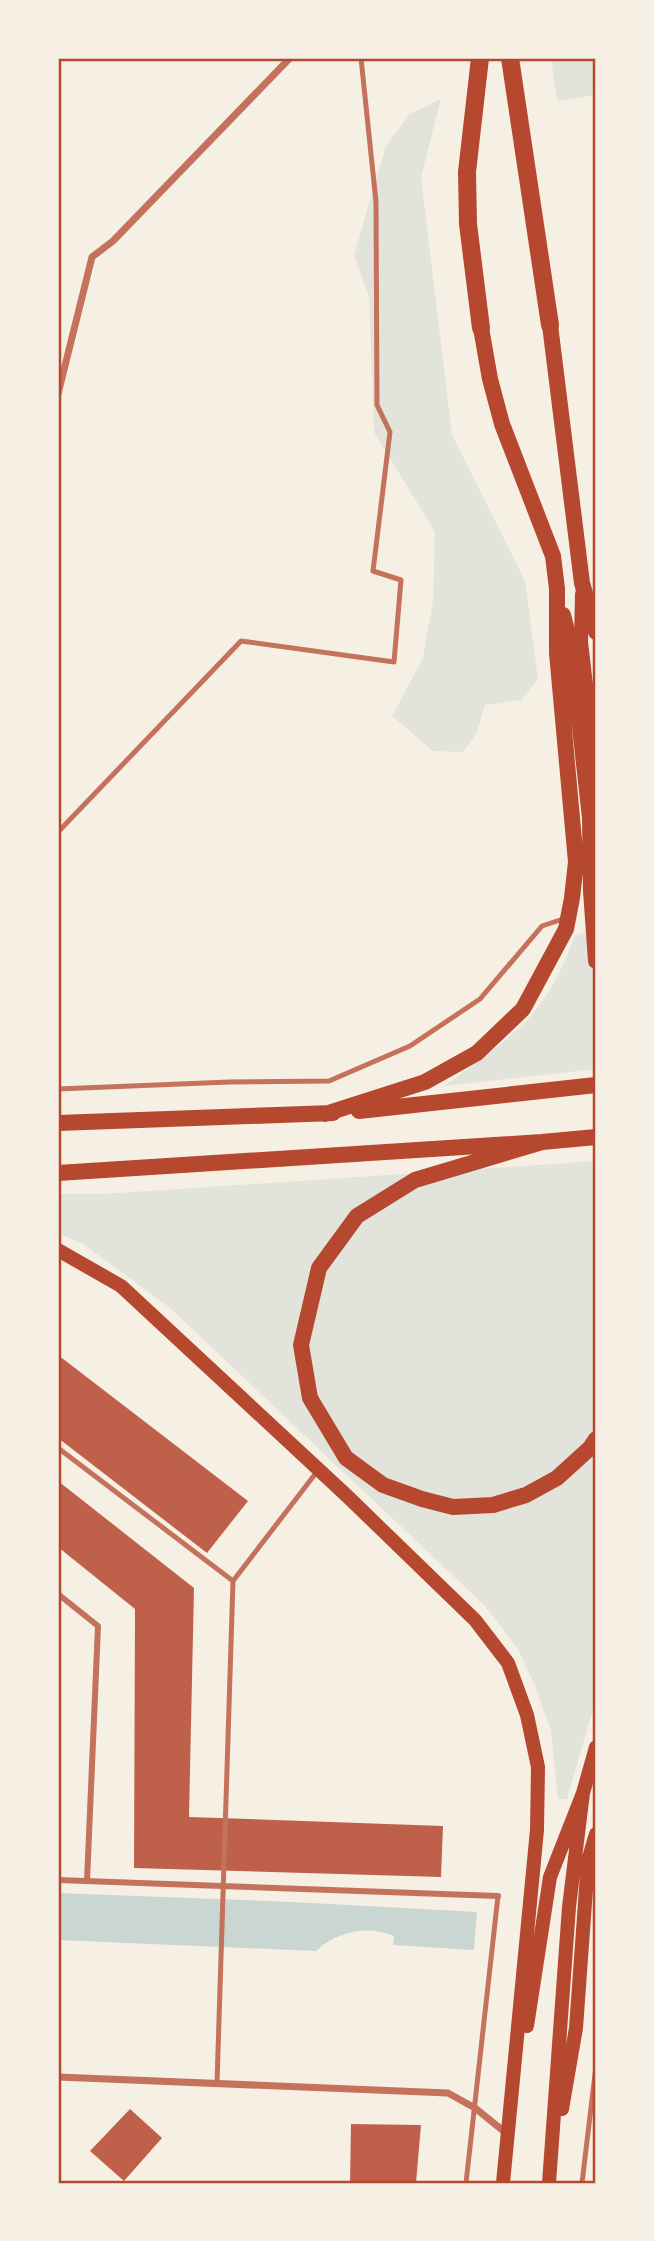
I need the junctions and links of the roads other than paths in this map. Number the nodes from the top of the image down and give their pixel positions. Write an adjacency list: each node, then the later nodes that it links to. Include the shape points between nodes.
1 (290, 58): 7 (street, via 113,241 92,257)
2 (361, 58): 13 (lane, via 376,202 377,405 390,432 373,571 401,580 394,662 240,641)
3 (480, 58): 6 (highway, via 467,172 468,224)
4 (510, 58): 5 (highway)
5 (550, 325): 8 (main road)
6 (481, 328): 9 (main road, via 502,424 553,556)
7 (58, 394)
8 (582, 583): 10 (main road); 11 (main road, via 581,642)
9 (556, 589): 12 (main road, via 571,646); 17 (main road, via 557,653 576,862)
10 (596, 632)
11 (596, 770)
12 (590, 818): 14 (main road); 18 (main road)
13 (58, 832)
14 (596, 840)
15 (596, 908): 16 (lane)
16 (586, 912)
17 (570, 922): 20 (lane, via 542,926 480,999 410,1046 329,1081); 21 (main road, via 523,1009 477,1053 425,1082)
18 (596, 961)
19 (596, 1085): 21 (main road)
20 (58, 1090)
21 (325, 1114): 22 (main road)
22 (58, 1123)
23 (596, 1137): 24 (main road)
24 (542, 1142): 25 (main road); 27 (main road, via 415,1180 357,1216 318,1268 301,1345 310,1398 346,1458 383,1485 453,1507 493,1505 526,1495 557,1479)
25 (58, 1173)
26 (58, 1250): 29 (main road, via 121,1286)
27 (596, 1440)
28 (58, 1448): 30 (lane)
29 (319, 1469): 30 (lane); 43 (main road, via 475,1620 508,1663 527,1715 538,1767 537,1830)
30 (233, 1581): 37 (lane)
31 (58, 1594): 36 (street, via 98,1626)
32 (596, 1747): 33 (main road)
33 (583, 1793): 43 (main road, via 550,1877); 46 (main road, via 569,1907)
34 (596, 1834): 46 (main road, via 588,1861 576,2028)
35 (58, 1880): 36 (street)
36 (87, 1881): 37 (street)
37 (225, 1886): 38 (street); 41 (lane)
38 (498, 1896): 42 (lane)
39 (596, 2066): 47 (lane)
40 (58, 2077): 41 (street)
41 (217, 2083): 42 (street, via 448,2093)
42 (475, 2108): 43 (street); 44 (lane)
43 (509, 2135): 45 (main road)
44 (466, 2183)
45 (503, 2183)
46 (549, 2183)
47 (582, 2183)

